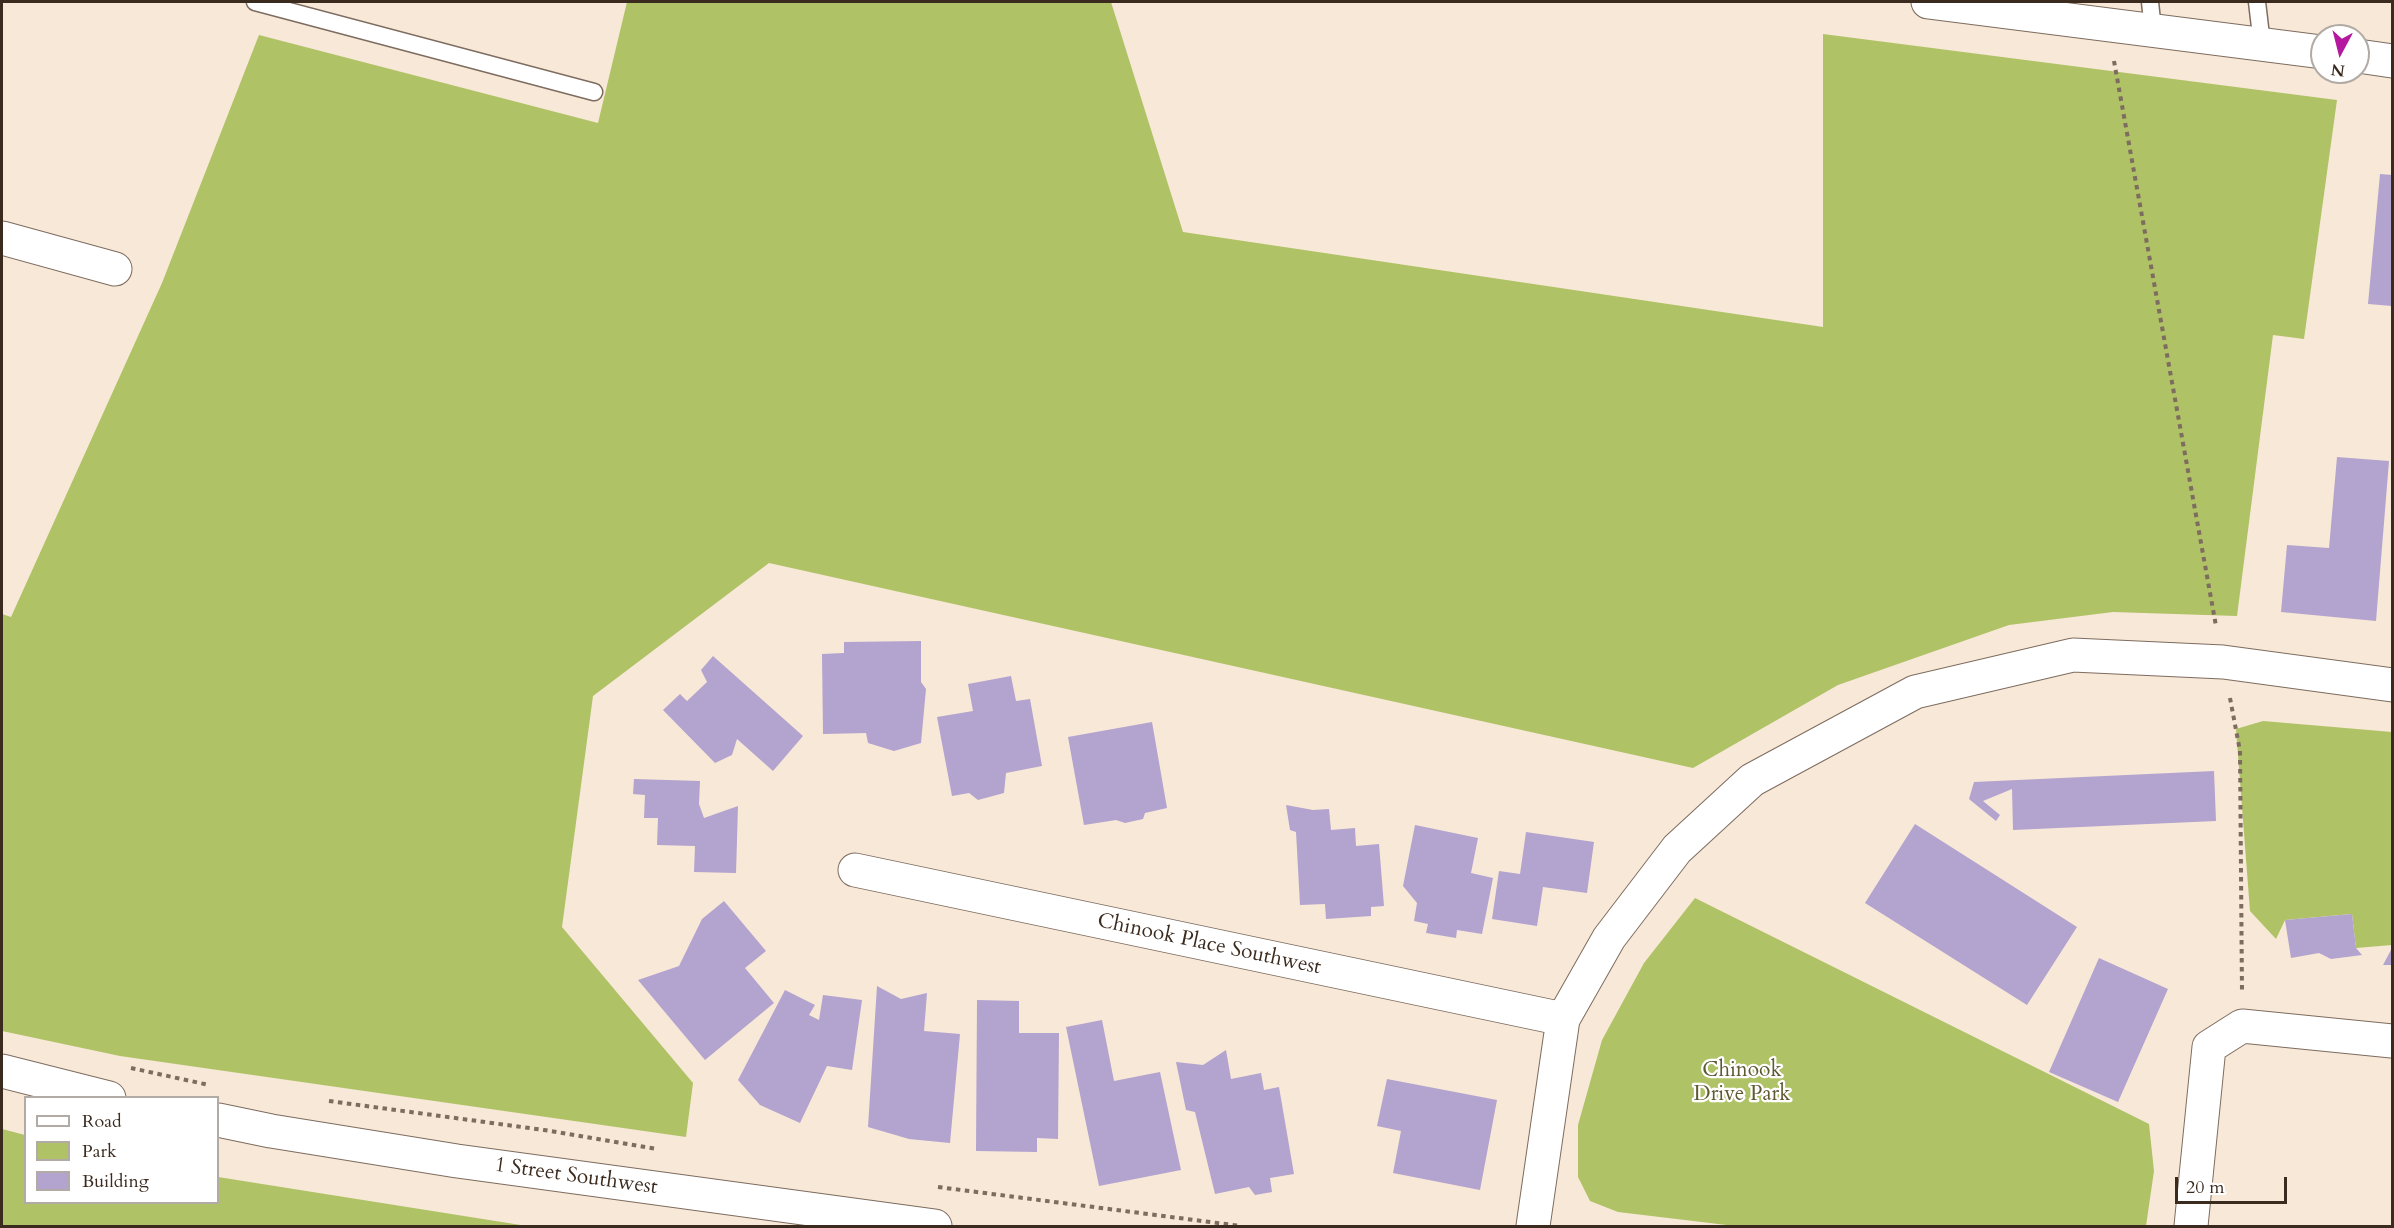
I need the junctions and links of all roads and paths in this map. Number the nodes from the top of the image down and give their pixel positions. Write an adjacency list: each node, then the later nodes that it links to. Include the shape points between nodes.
1 (255, 2): 10 (lane)
2 (1928, 2): 5 (street)
3 (2257, 2): 6 (lane)
4 (2151, 16): 5 (street); 6 (street)
5 (2107, 24): 13 (path)
6 (2262, 44): 7 (street)
7 (2310, 50)
8 (2370, 58): 9 (street)
9 (2392, 61)
10 (594, 92)
11 (2, 238): 12 (street)
12 (115, 268)
13 (2223, 662): 14 (street); 16 (street, via 2073,655 1915,692 1752,780 1677,849 1609,938); 17 (path, via 2240,751)
14 (2392, 685)
15 (855, 870): 16 (street, Chinook Place Southwest)
16 (1563, 1019): 29 (street)
17 (2242, 1026): 18 (street); 30 (street, via 2209,1047)
18 (2392, 1041)
19 (129, 1068): 21 (path)
20 (2, 1071): 22 (street)
21 (210, 1085)
22 (101, 1096)
23 (326, 1100): 25 (path)
24 (219, 1120): 27 (street, 1 Street Southwest, via 457,1161)
25 (669, 1151)
26 (937, 1187): 28 (path)
27 (935, 1227)
28 (1241, 1227)
29 (1533, 1227)
30 (2191, 1227)

